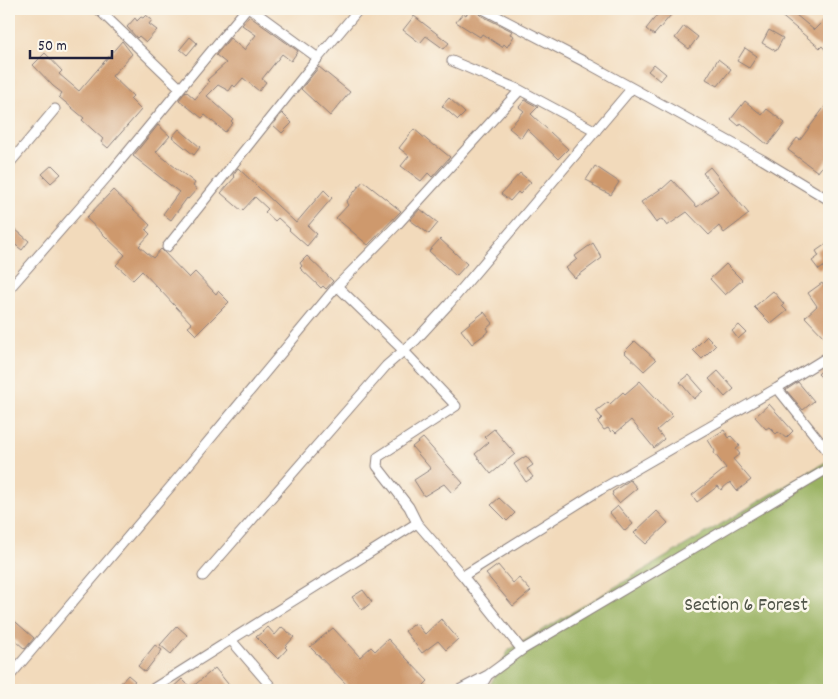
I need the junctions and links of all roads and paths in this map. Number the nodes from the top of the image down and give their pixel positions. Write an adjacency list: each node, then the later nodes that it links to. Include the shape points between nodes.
1 (98, 9): 8 (street)
2 (246, 9): 8 (street)
3 (251, 9): 6 (street)
4 (359, 9): 6 (street)
5 (482, 9): 9 (street)
6 (318, 58): 15 (street)
7 (452, 61): 10 (street)
8 (180, 88): 17 (street)
9 (632, 88): 12 (street); 14 (street)
10 (520, 90): 12 (street); 16 (street)
11 (55, 109): 13 (street)
12 (596, 131): 18 (street, via 450,304)
13 (9, 164)
14 (829, 200)
15 (167, 248)
16 (337, 286): 18 (street); 29 (street)
17 (9, 289)
18 (403, 350): 23 (street, via 456,406 378,457 377,466 410,507); 24 (street)
19 (829, 356): 20 (street)
20 (778, 388): 21 (street); 25 (street, via 600,490)
21 (829, 453)
22 (829, 468): 27 (street)
23 (417, 523): 25 (street); 26 (street)
24 (203, 576)
25 (463, 576): 27 (street)
26 (231, 640): 30 (street); 31 (street)
27 (522, 650): 28 (street)
28 (488, 675): 32 (street); 33 (street)
29 (9, 677)
30 (151, 690)
31 (274, 690)
32 (459, 690)
33 (479, 690)

